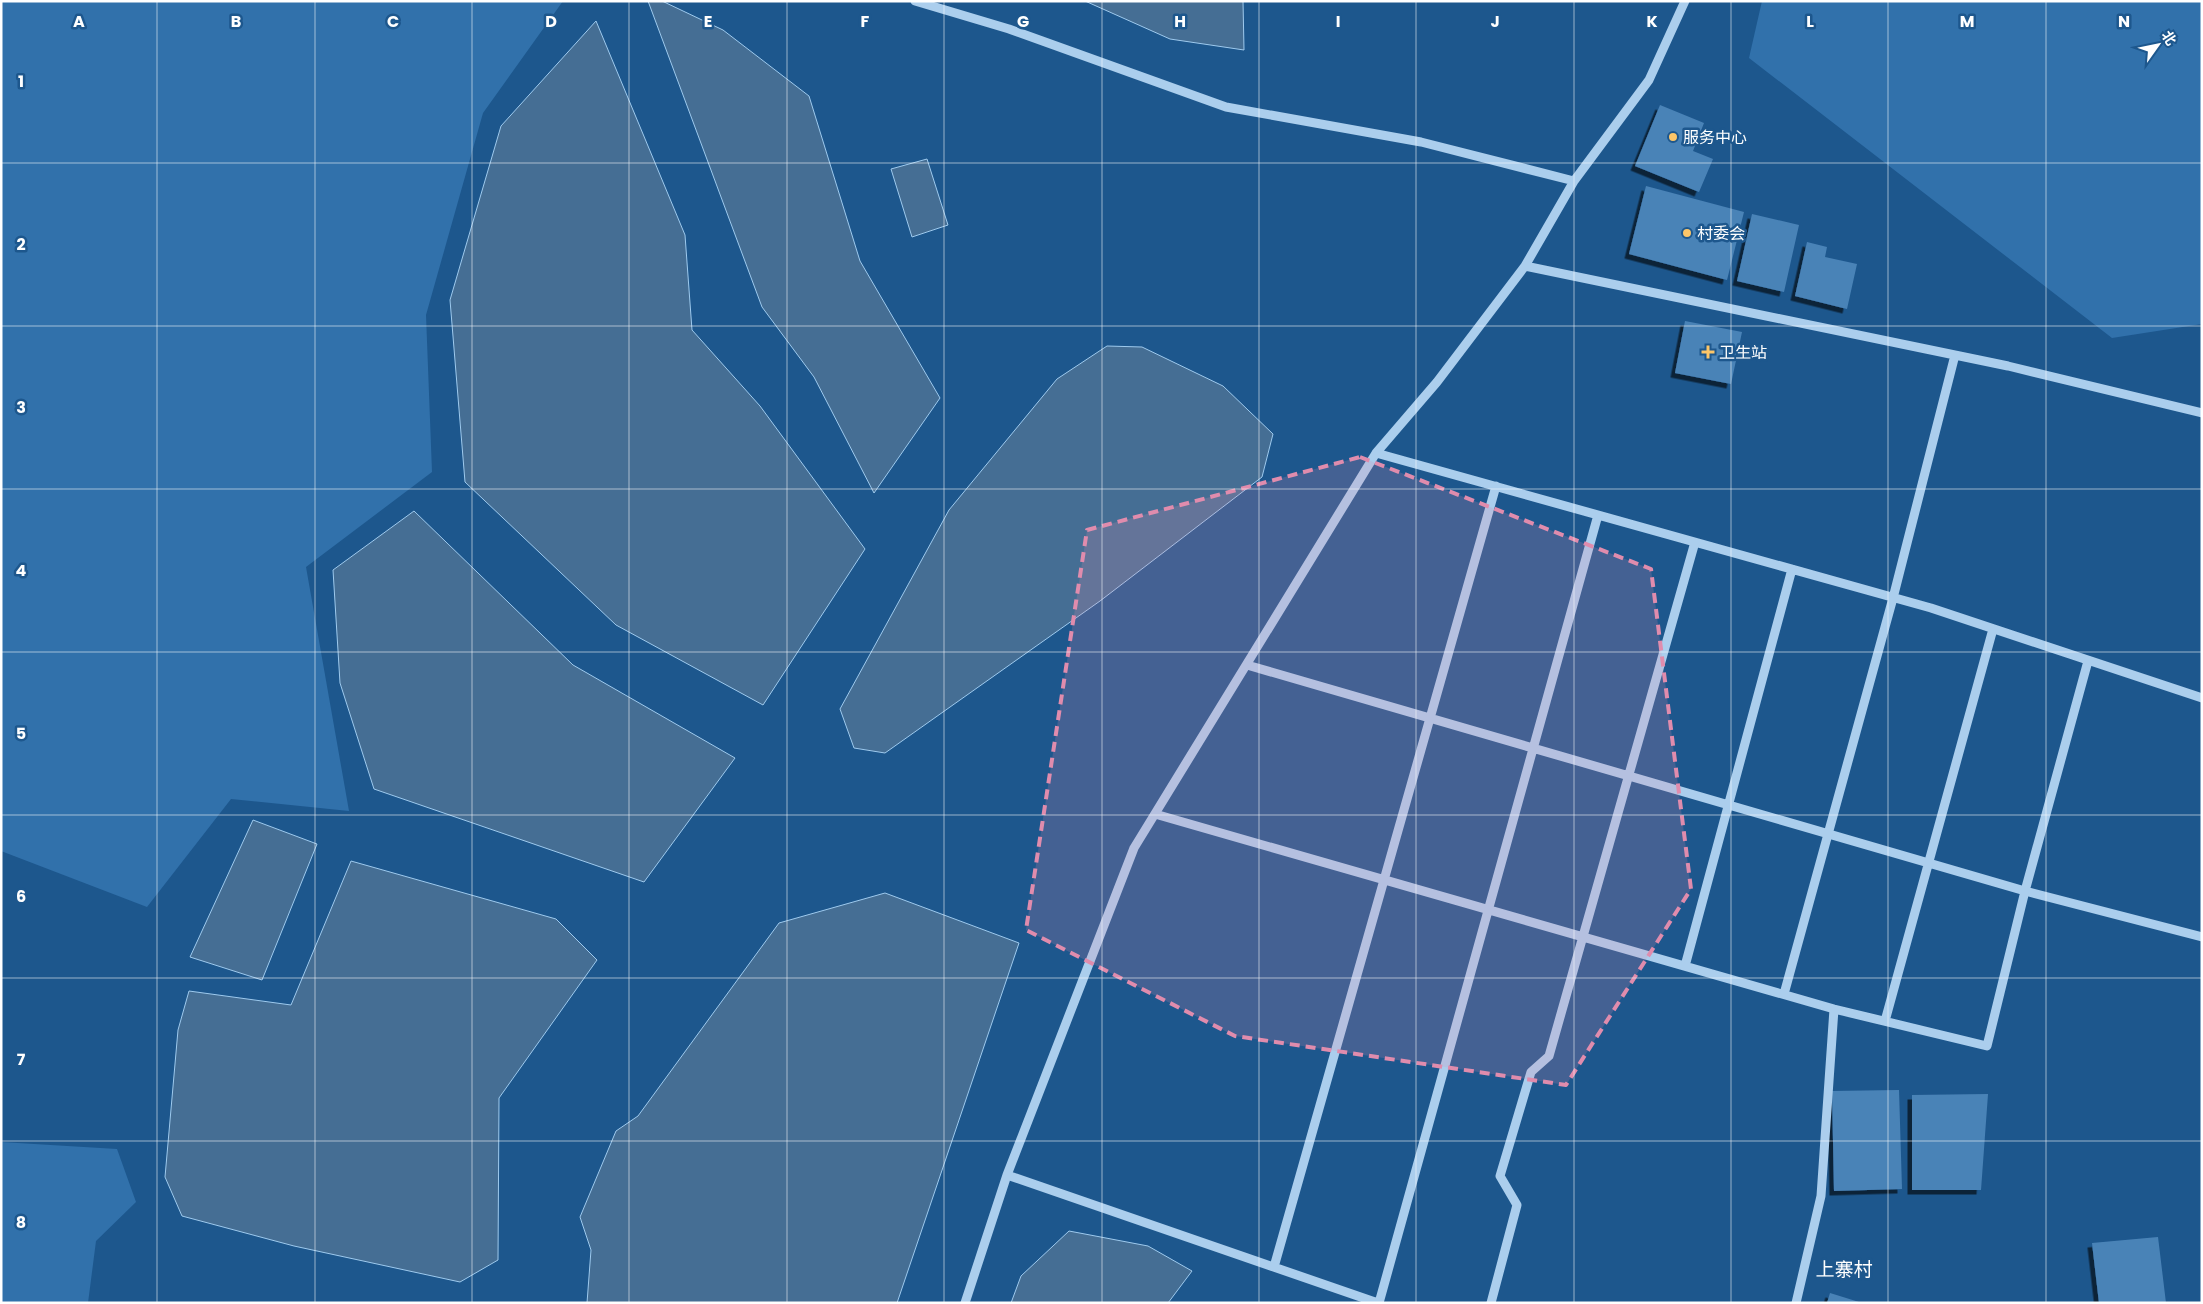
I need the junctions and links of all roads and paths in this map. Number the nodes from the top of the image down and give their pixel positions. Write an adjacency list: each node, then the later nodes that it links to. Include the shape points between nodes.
1 (915, 1): 3 (street, via 1009,29 1226,107 1421,142)
2 (1685, 1): 3 (street, via 1649,80)
3 (1574, 181): 4 (street)
4 (1525, 266): 5 (street); 7 (street, via 1437,382)
5 (1955, 355): 6 (street); 12 (street)
6 (2202, 413)
7 (1376, 453): 8 (street); 15 (street)
8 (1496, 486): 9 (street); 17 (street)
9 (1598, 515): 10 (street); 18 (street)
10 (1695, 542): 11 (street); 19 (street)
11 (1792, 569): 12 (street); 20 (street)
12 (1893, 598): 13 (street); 22 (street)
13 (1993, 629): 14 (street); 23 (street)
14 (2088, 661): 16 (street); 25 (street)
15 (1247, 664): 17 (street); 21 (street)
16 (2202, 698)
17 (1430, 718): 18 (street); 24 (street)
18 (1534, 748): 19 (street); 26 (street)
19 (1629, 776): 20 (street); 27 (street)
20 (1729, 805): 22 (street); 29 (street)
21 (1155, 814): 24 (street); 33 (street, via 1134,848)
22 (1828, 833): 23 (street); 30 (street)
23 (1929, 862): 25 (street); 32 (street)
24 (1384, 880): 26 (street); 34 (street)
25 (2025, 891): 28 (street); 32 (street, via 1988,1046)
26 (1488, 910): 27 (street); 36 (street)
27 (1583, 936): 29 (street); 37 (street, via 1549,1056 1531,1072 1500,1176 1517,1205)
28 (2202, 937)
29 (1686, 966): 30 (street)
30 (1784, 994): 31 (street)
31 (1834, 1009): 32 (street); 38 (street, via 1821,1196)
32 (1885, 1021)
33 (1007, 1175): 34 (street); 35 (street)
34 (1274, 1267): 36 (street)
35 (965, 1303)
36 (1378, 1303)
37 (1491, 1303)
38 (1796, 1303)

